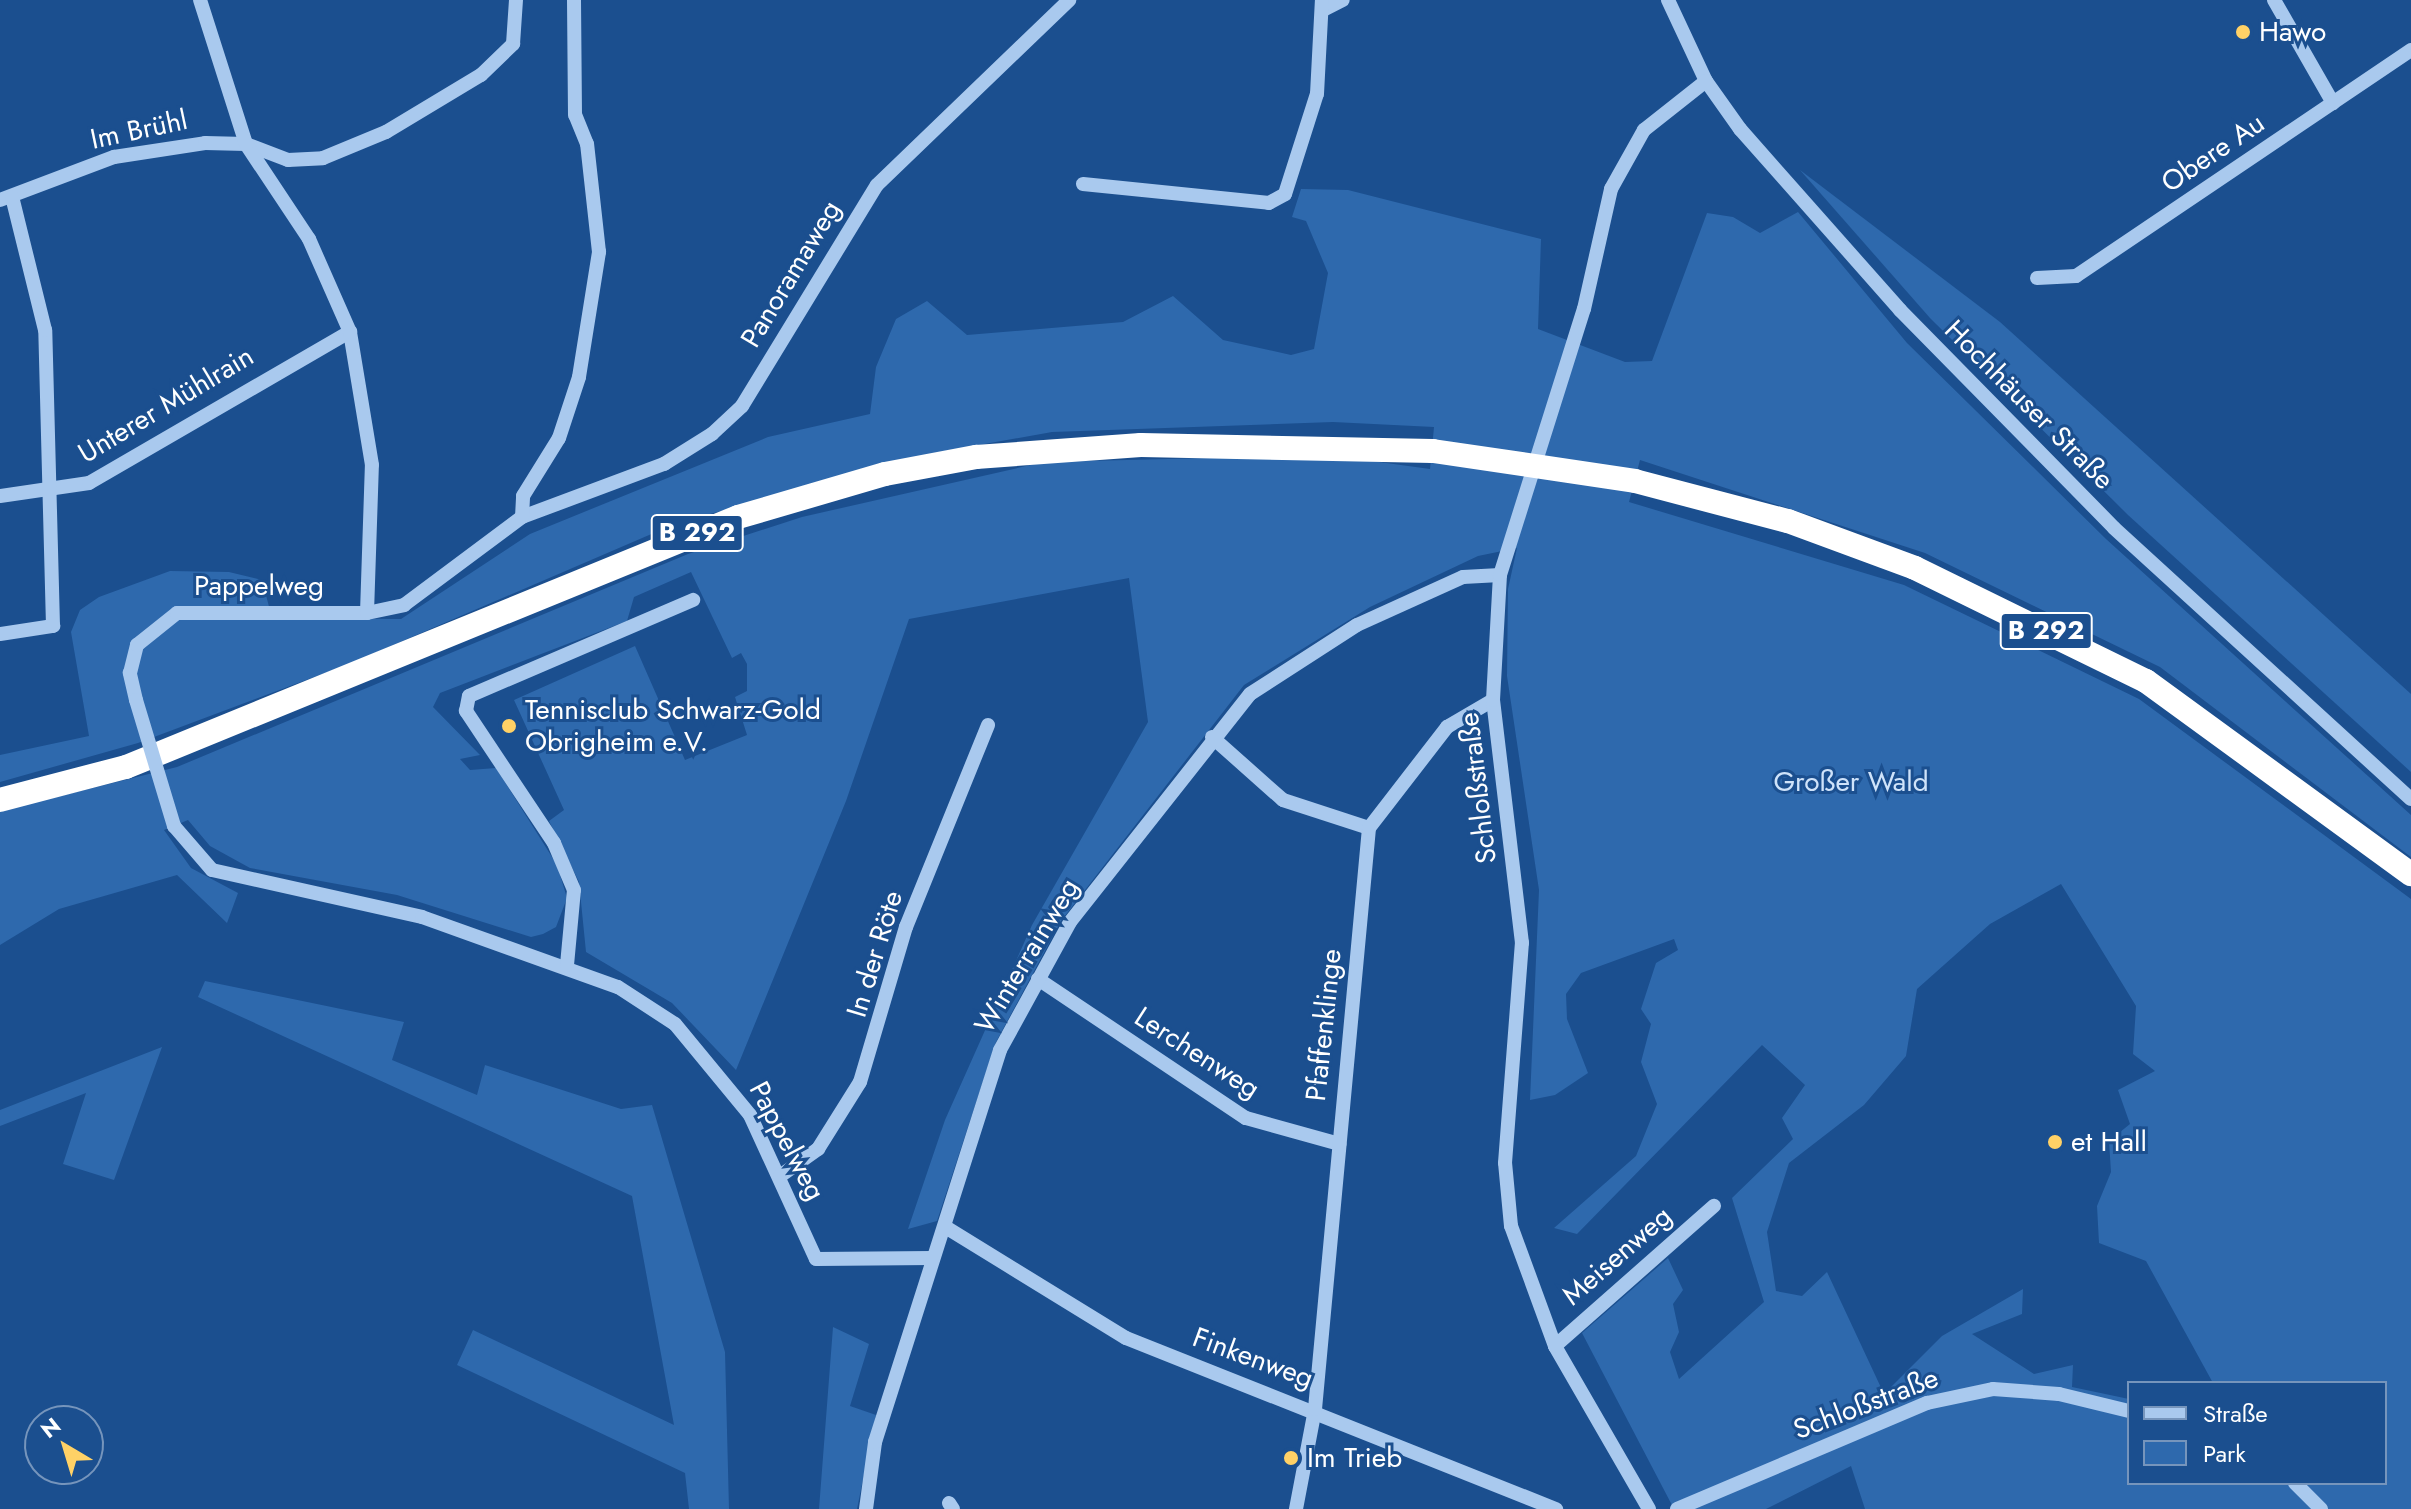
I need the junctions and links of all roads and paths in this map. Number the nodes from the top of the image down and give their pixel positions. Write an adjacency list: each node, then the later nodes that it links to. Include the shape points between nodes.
1 (200, 0): 12 (street)
2 (516, 0): 12 (street, via 513,44 481,75 386,132 311,159 288,160)
3 (574, 0): 19 (street, via 574,102 599,252 579,377 559,438 523,496)
4 (1069, 0): 19 (street, Panoramaweg, via 877,185 742,406 712,434 664,464)
5 (1343, 0): 8 (street)
6 (1668, 0): 10 (street, Hochhäuser Straße)
7 (2274, 0): 11 (street)
8 (1323, 5): 13 (street, via 1317,94 1285,194 1269,203)
9 (2411, 50): 11 (street, Obere Au)
10 (1706, 81): 20 (street, Schloßstraße, via 1644,130 1611,189 1584,309); 27 (street, Hochhäuser Straße, via 1791,189 2114,528)
11 (2333, 103): 15 (street, Obere Au, via 2076,276)
12 (246, 144): 14 (street, Im Brühl, via 114,157); 16 (street, via 309,239)
13 (1083, 184)
14 (6, 199): 17 (street, via 45,330)
15 (2037, 278)
16 (350, 332): 17 (street, Unterer Mühlrain, via 89,483); 22 (street, via 372,465)
17 (49, 494): 18 (street, Unterer Mühlrain); 23 (street, via 53,626)
18 (0, 496)
19 (522, 517): 22 (street, Panoramaweg, via 404,605)
20 (1500, 575): 24 (street, Schloßstraße); 26 (street, Winterrainweg, via 1463,577 1301,656 1250,694)
21 (693, 600): 31 (street, via 469,696 466,711 554,843 574,890)
22 (367, 613): 31 (street, Pappelweg, bridge, via 177,613 137,645 130,673 174,826 212,870 422,917)
23 (0, 634)
24 (1493, 700): 29 (street, via 1447,727); 38 (street, Schloßstraße, via 1522,943 1505,1163 1511,1226)
25 (988, 725): 34 (street, In der Röte, via 906,927 860,1082 818,1149)
26 (1212, 737): 29 (street, via 1283,800); 32 (street, Winterrainweg, via 1070,922)
27 (2411, 799)
28 (0, 800): 30 (highway, B 292, bridge, via 126,767 738,517 885,474 991,455 1141,445 1433,451 1635,481 1788,521 1915,568 2146,681)
29 (1369, 828): 33 (street, Pfaffenklinge)
30 (2411, 874)
31 (567, 965): 34 (street, Pappelweg, via 675,1024 750,1115)
32 (1038, 979): 33 (street, Lerchenweg, via 1246,1118); 36 (street, Winterrainweg, via 1000,1050)
33 (1339, 1144): 39 (street, Pfaffenklinge)
34 (780, 1176): 37 (street, Pappelweg, via 816,1259)
35 (1714, 1206): 38 (street, Meisenweg)
36 (947, 1228): 37 (street, Winterrainweg); 39 (street, Finkenweg, via 1126,1338)
37 (932, 1258): 42 (street, Winterrainweg, via 875,1442)
38 (1555, 1346): 45 (street, Schloßstraße)
39 (1315, 1409): 43 (street); 44 (street, Finkenweg)
40 (2127, 1411): 46 (street, Schloßstraße, via 2059,1394 1993,1389 1927,1403)
41 (2297, 1485): 47 (street)
42 (866, 1509)
43 (1296, 1509)
44 (1556, 1509)
45 (1649, 1509)
46 (1677, 1509)
47 (2321, 1509)

